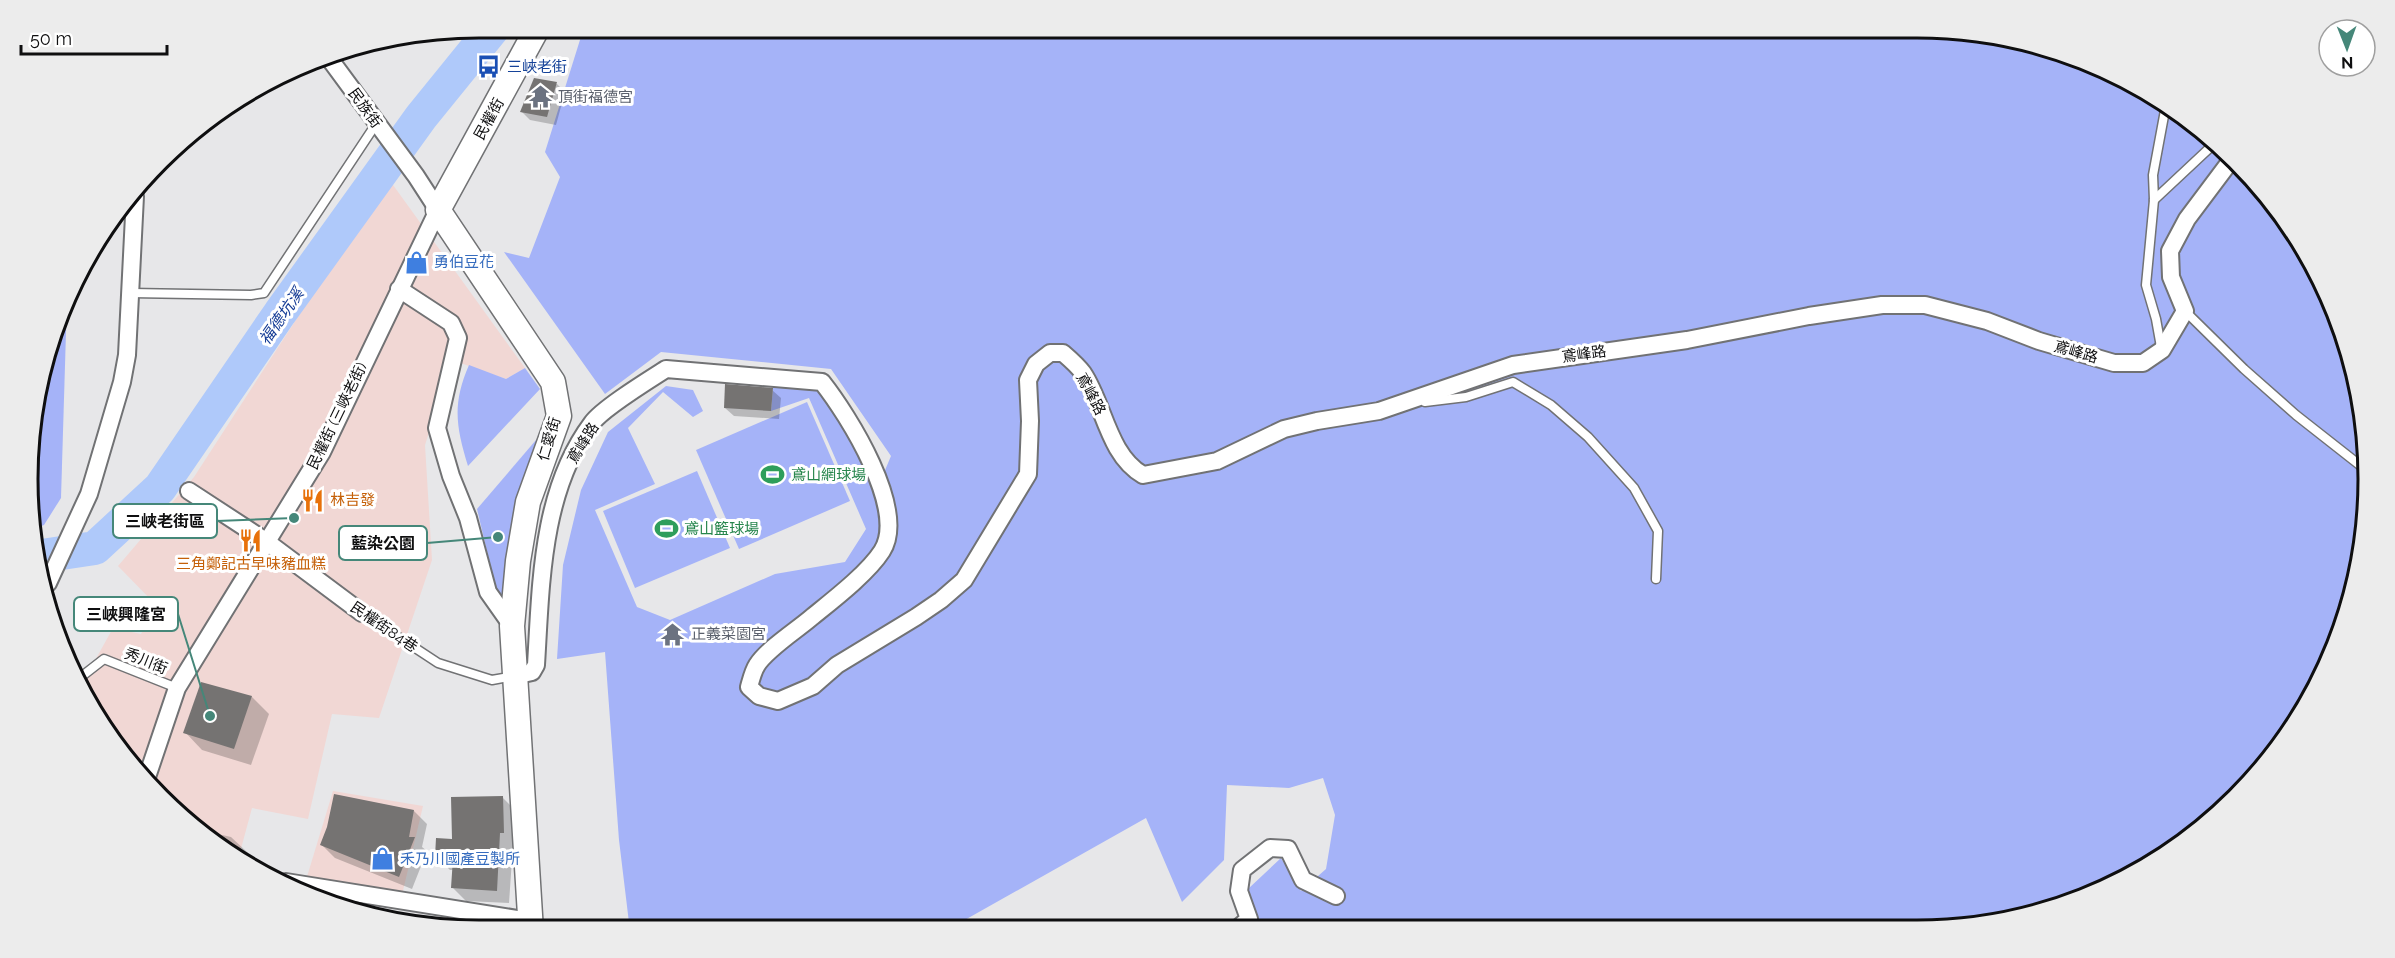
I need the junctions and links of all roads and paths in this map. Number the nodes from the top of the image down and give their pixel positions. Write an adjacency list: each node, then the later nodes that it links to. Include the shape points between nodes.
1 (532, 38): 9 (street, 民權街)
2 (332, 63): 4 (street, 民族街)
3 (2164, 114): 7 (lane, via 2153,175)
4 (379, 129): 9 (street, 民族街); 11 (lane, via 264,293)
5 (2209, 149): 7 (lane)
6 (2227, 166): 12 (street, via 2187,219 2170,251 2171,277)
7 (2154, 200): 13 (lane, via 2145,285)
8 (135, 203): 11 (street)
9 (438, 210): 10 (street, 民權街 (三峽老街)); 21 (street, 仁愛街, via 553,382 559,416 528,502)
10 (399, 289): 17 (street, 民權街 (三峽老街), via 322,453); 21 (street, via 451,323 458,338 437,428 488,592)
11 (131, 294): 18 (street, via 122,382 89,494)
12 (2185, 311): 13 (street); 15 (lane, via 2296,415)
13 (2162, 350): 14 (street, 鳶峰路, via 2143,363 2114,363 1925,304 1882,305 1687,340 1513,365)
14 (1394, 406): 19 (lane, via 1466,397 1513,382 1551,405 1588,437 1634,488 1658,531); 23 (street, 鳶峰路, via 1284,429 1217,461 1143,475 1130,468 1083,373 1064,353 1050,353 1036,364 1028,381 1028,474 964,580 925,611 837,664 813,686 778,702 759,696 749,687 757,665 846,588 883,550 887,508 857,432 822,381 666,369 593,422 570,461 542,563 536,665 532,672)
15 (2357, 463)
16 (189, 491): 17 (street, 民權街84巷)
17 (267, 542): 20 (street, 民權街84巷); 24 (street, 民權街 (三峽老街))
18 (49, 578)
19 (1656, 579)
20 (362, 613): 23 (lane, 民權街84巷, via 438,663 492,680)
21 (512, 626): 23 (street, 仁愛街)
22 (83, 675): 24 (lane, 秀川街, via 104,659)
23 (514, 676): 29 (street, 仁愛街)
24 (177, 688): 25 (street, 民權街 (三峽老街))
25 (149, 772)
26 (329, 894): 28 (street)
27 (1336, 896): 30 (street, via 1303,880 1288,849 1270,848 1242,870 1239,891)
28 (493, 920)
29 (531, 920)
30 (1250, 920)

